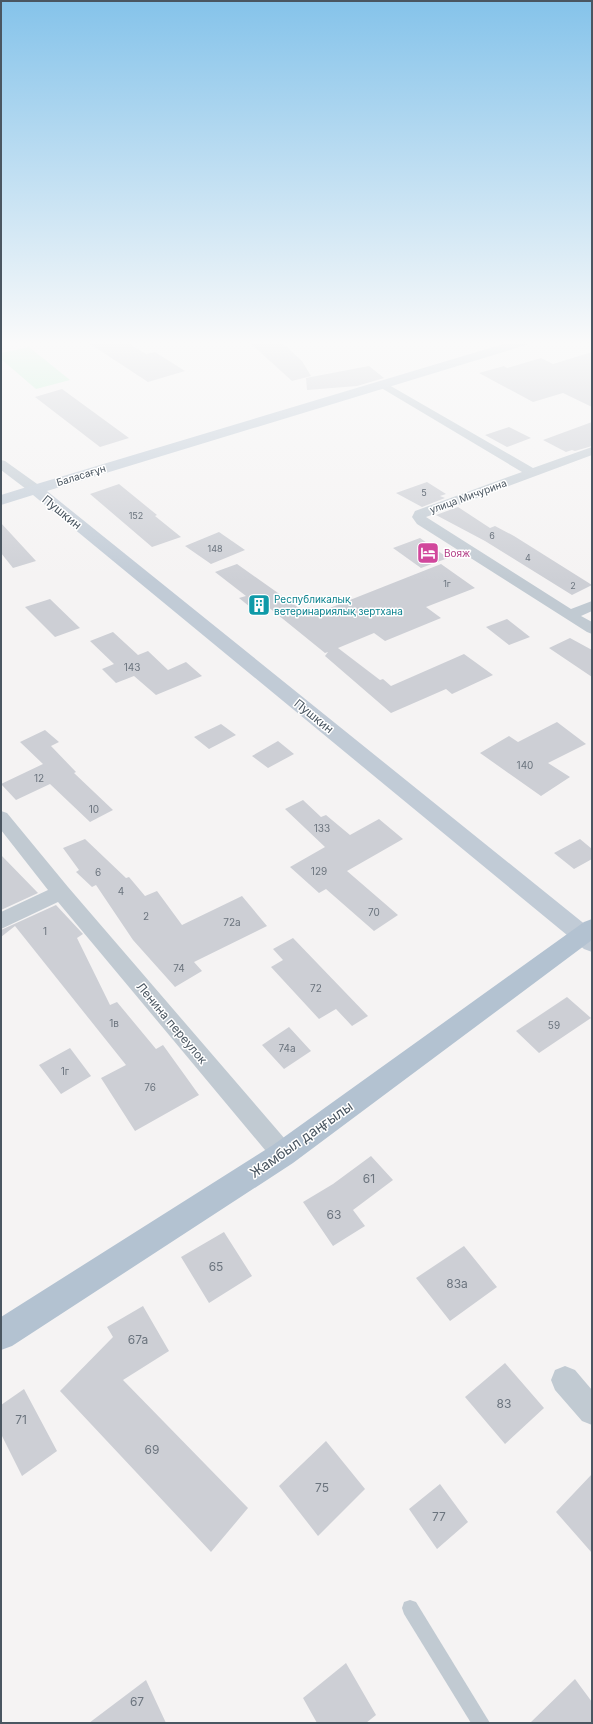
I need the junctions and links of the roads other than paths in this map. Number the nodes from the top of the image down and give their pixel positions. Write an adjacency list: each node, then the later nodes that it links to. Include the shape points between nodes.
1 (262, 420): 6 (street, Баласағұн)
2 (443, 420): 5 (street, улица Мичурина)
3 (592, 451): 5 (street, улица Мичурина)
4 (1, 464): 6 (street)
5 (532, 473): 9 (street, улица Мичурина, via 420,514 420,519)
6 (35, 489): 7 (street, Баласағұн); 14 (street, Пушкин)
7 (1, 500)
8 (592, 605): 9 (street)
9 (570, 615): 10 (street, улица Мичурина)
10 (592, 629)
11 (1, 817): 12 (street, Ленина переулок)
12 (61, 892): 13 (street); 15 (street, Ленина переулок)
13 (1, 921)
14 (589, 935): 15 (main road, Жамбыл даңғылы)
15 (283, 1154): 16 (main road, Жамбыл даңғылы)
16 (1, 1335)
17 (565, 1380): 18 (street)
18 (592, 1411)
19 (410, 1608): 20 (lane)
20 (481, 1723)

